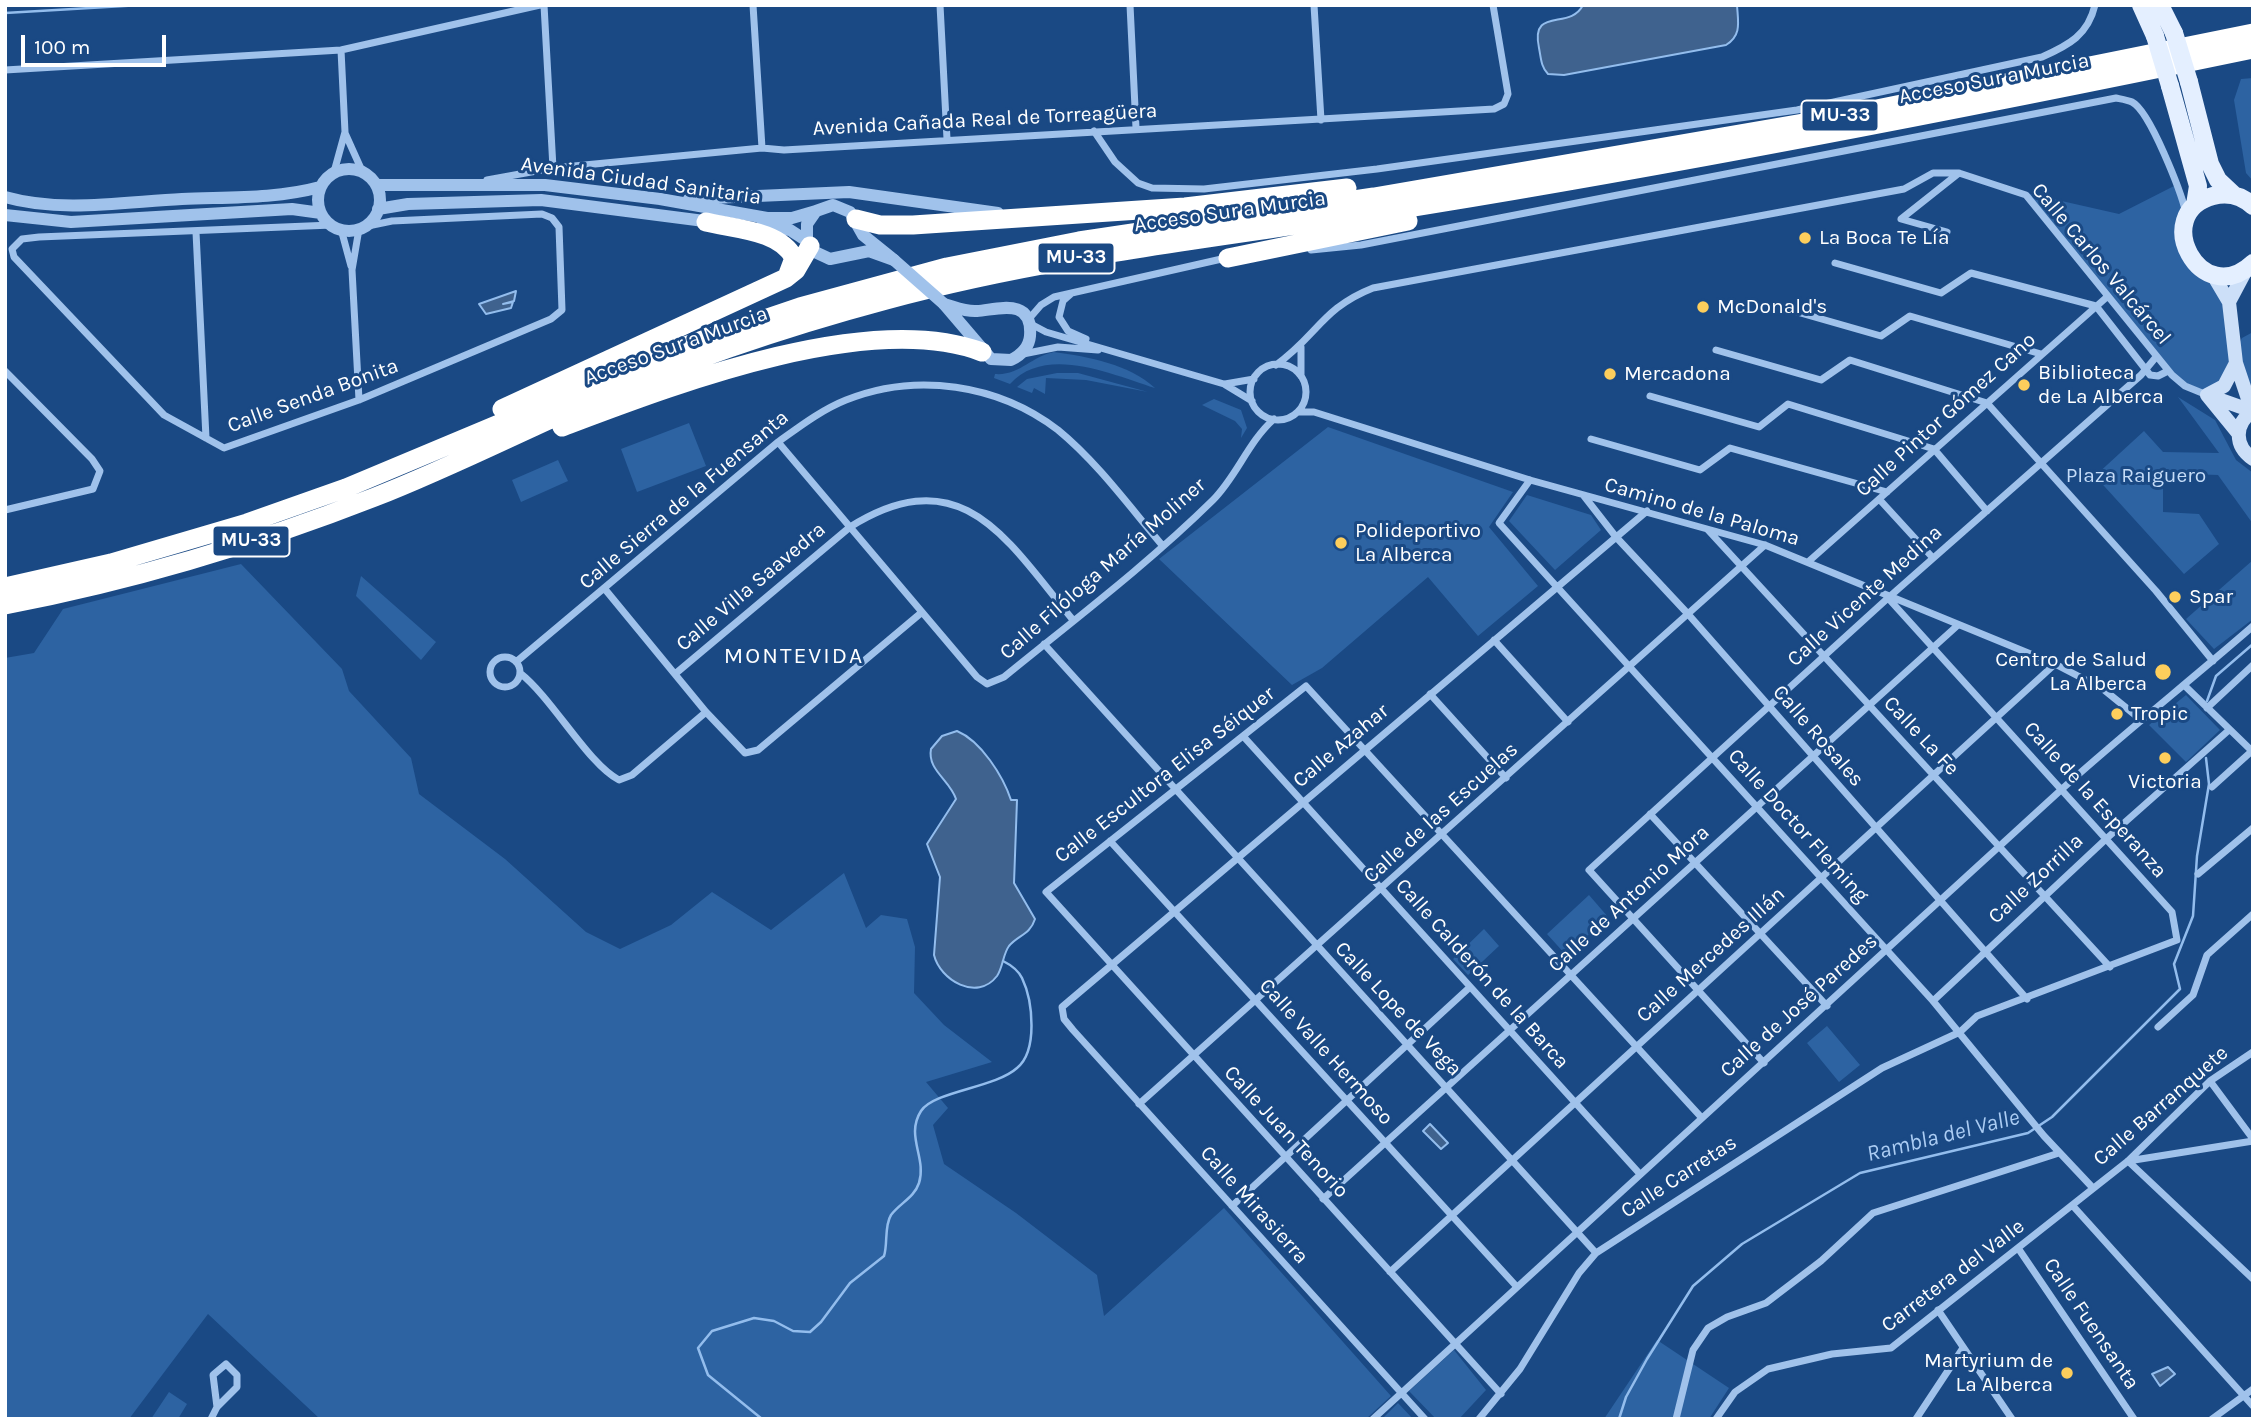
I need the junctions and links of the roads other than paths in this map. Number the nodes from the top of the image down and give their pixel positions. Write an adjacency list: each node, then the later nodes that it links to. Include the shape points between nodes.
1 (542, 5): 12 (street); 21 (street)
2 (753, 5): 19 (street)
3 (940, 5): 18 (street)
4 (1130, 5): 15 (street)
5 (1314, 5): 14 (street)
6 (1493, 5): 14 (street, Avenida Cañada Real de Torreagüera, via 1506,81 1504,104 1481,110)
7 (2095, 5): 16 (street, via 2091,22 2073,44 2042,57 1797,110 1377,169 1204,189 1152,188 1126,174)
8 (2141, 5): 34 (main road, bridge, via 2155,36 2198,186)
9 (2161, 5): 31 (main road, bridge, via 2174,33 2210,164 2218,180)
10 (2253, 33): 28 (highway, Acceso Sur a Murcia / MU-33, via 1832,118)
11 (2253, 49): 20 (highway, Acceso Sur a Murcia / MU-33)
12 (341, 50): 13 (street); 17 (street)
13 (5, 69)
14 (1321, 120): 15 (street, Avenida Cañada Real de Torreagüera)
15 (1136, 128): 16 (street, Avenida Cañada Real de Torreagüera)
16 (1094, 131): 18 (street, Avenida Cañada Real de Torreagüera)
17 (345, 132): 22 (street); 23 (street)
18 (947, 139): 19 (street, Avenida Cañada Real de Torreagüera)
19 (762, 148): 21 (street, Avenida Cañada Real de Torreagüera)
20 (1689, 162): 46 (highway); 93 (highway, Acceso Sur a Murcia / MU-33, via 1082,257 951,284 726,349 575,408)
21 (553, 168): 25 (street, Avenida Cañada Real de Torreagüera)
22 (334, 172): 23 (street); 27 (street)
23 (363, 173): 26 (street)
24 (1959, 173): 43 (street, via 1901,219); 54 (street, Calle Carlos Valcárcel, via 2026,195); 61 (street, via 1940,171 1904,189 1373,288 1335,306)
25 (468, 184): 26 (street, Avenida Ciudad Sanitaria); 30 (street, Avenida Ciudad Sanitaria, via 545,185)
26 (376, 185): 32 (street)
27 (320, 187): 29 (street, via 271,195 70,205); 35 (street)
28 (1426, 188): 37 (highway, via 1413,181 1185,207); 95 (highway, Acceso Sur a Murcia / MU-33, via 1079,241 889,282 685,346)
29 (5, 197)
30 (660, 199): 33 (street, Avenida Ciudad Sanitaria, via 766,218 792,218); 37 (street, via 729,200 849,192)
31 (2247, 202): 34 (main road, via 2220,194)
32 (378, 209): 38 (street, Avenida Ciudad Sanitaria, via 541,200); 41 (street)
33 (816, 211): 39 (street, via 833,205 850,212); 44 (street, via 807,224)
34 (2191, 211): 46 (street, via 2145,117 2134,103 2116,98 1361,245); 51 (main road, via 2183,233 2185,247 2191,260)
35 (321, 213): 36 (street, via 292,209 71,222); 40 (street)
36 (5, 215)
37 (1023, 216): 39 (highway, via 913,225)
38 (706, 222): 44 (street, Avenida Ciudad Sanitaria, via 768,225 790,230); 52 (highway, via 778,239 794,258)
39 (857, 224): 45 (street, via 856,244); 47 (street)
40 (337, 227): 41 (street); 42 (street); 50 (street)
41 (361, 228): 50 (street); 79 (street, Calle Senda Bonita, via 392,221 531,213 552,218 559,227 564,301 557,315)
42 (196, 232): 90 (street); 90 (street, Calle Senda Bonita, via 39,237 16,243 12,249 14,257 164,415)
43 (1947, 232)
44 (809, 244): 45 (street, via 822,257); 52 (highway, via 796,270)
45 (845, 256): 47 (street, via 869,251)
46 (1227, 258): 53 (street)
47 (894, 260): 56 (street, bridge)
48 (1835, 263): 58 (street, via 1941,293 1971,273)
49 (2249, 267): 51 (main road, via 2229,276); 55 (main road)
50 (352, 270): 79 (street)
51 (2213, 275): 55 (main road)
52 (786, 278): 95 (highway, via 556,382 471,425)
53 (1073, 292): 60 (street, via 1041,305); 64 (street, via 1059,310 1061,324)
54 (2108, 296): 58 (street, Calle Pintor Gómez Cano); 67 (street, Calle Carlos Valcárcel)
55 (2229, 302): 68 (main road)
56 (944, 304): 59 (street, via 975,312); 62 (street)
57 (1776, 306): 65 (street, via 1881,336 1910,316)
58 (2096, 306): 65 (street, Calle Pintor Gómez Cano); 70 (street, Calle Carlos Valcárcel)
59 (989, 309): 60 (street, via 1015,308); 62 (street, via 976,325)
60 (1028, 322): 64 (street, via 1046,332); 66 (street, via 1031,335)
61 (1301, 347): 69 (street); 73 (street)
62 (980, 348): 66 (street, via 1001,361); 93 (highway, via 913,340 817,349 723,370 537,437)
63 (1716, 350): 82 (street, via 1821,380 1850,360)
64 (1116, 352): 66 (street, via 1058,347); 75 (street)
65 (2041, 354): 82 (street, Calle Pintor Gómez Cano)
66 (1020, 355)
67 (2156, 356): 70 (street, Calle Vicente Medina); 72 (street, Calle Carlos Valcárcel)
68 (2236, 363): 76 (main road); 77 (main road, via 2224,386)
69 (1276, 365): 73 (street, via 1294,369); 74 (street)
70 (2146, 368): 72 (street, Calle Carlos Valcárcel, via 2154,376); 97 (street, Calle Vicente Medina)
71 (5, 371): 102 (street, via 100,471 93,489)
72 (2168, 371): 77 (street, Calle Carlos Valcárcel, via 2185,386)
73 (1301, 376): 81 (street)
74 (1254, 379): 75 (street); 80 (street)
75 (1224, 384): 80 (street)
76 (2248, 391): 85 (main road)
77 (2207, 395): 85 (main road); 88 (main road)
78 (1650, 396): 94 (street, via 1759,427 1788,404)
79 (359, 400): 90 (street, Calle Senda Bonita, via 233,446 224,448)
80 (1252, 401): 86 (street)
81 (1305, 402): 83 (street); 84 (street)
82 (1987, 403): 94 (street, Calle Pintor Gómez Cano); 97 (street)
83 (1298, 412): 84 (street, Camino de la Paloma); 87 (street)
84 (1314, 412): 98 (street, Camino de la Paloma)
85 (2252, 412): 88 (main road)
86 (1259, 413): 87 (street); 89 (street, Calle Filóloga María Moliner)
87 (1274, 419): 89 (street, Calle Filóloga María Moliner)
88 (2238, 433): 96 (main road, via 2241,447)
89 (1258, 436): 108 (street, Calle Filóloga María Moliner, via 1214,499)
90 (206, 438)
91 (1591, 439): 99 (street, via 1700,470 1730,448)
92 (778, 442): 105 (street); 108 (street, Calle Sierra de la Fuensanta, via 811,418 875,390 912,385 976,390 1028,410 1058,431); 115 (street, Calle Sierra de la Fuensanta)
93 (487, 449): 117 (highway, Acceso Sur a Murcia / MU-33, via 371,499 254,540)
94 (1934, 449): 99 (street, Calle Pintor Gómez Cano); 104 (street)
95 (429, 454): 114 (highway, Acceso Sur a Murcia / MU-33, via 222,531)
96 (2253, 459)
97 (2041, 464): 104 (street, Calle Vicente Medina); 127 (street)
98 (1530, 480): 100 (street, Camino de la Paloma); 113 (street, Calle Doctor Fleming, via 1499,523)
99 (1887, 492): 101 (street, Calle Pintor Gómez Cano)
100 (1584, 496): 103 (street, Camino de la Paloma); 107 (street, Calle Rosales)
101 (1879, 499): 110 (street); 111 (street, Calle Pintor Gómez Cano)
102 (5, 510)
103 (1647, 510): 106 (street, Camino de la Paloma); 107 (street, Calle Azahar)
104 (1987, 511): 110 (street, Calle Vicente Medina)
105 (850, 527): 118 (street); 120 (street, Calle Villa Saavedra, via 877,510 912,500 939,500 967,510 999,532); 133 (street, Calle Villa Saavedra)
106 (1707, 529): 109 (street, Camino de la Paloma); 112 (street, Calle La Fe)
107 (1616, 537): 113 (street, Calle Azahar); 119 (street, Calle Rosales)
108 (1161, 545): 120 (street, Calle Filóloga María Moliner)
109 (1765, 545): 111 (street, Camino de la Paloma); 112 (street, Calle de las Escuelas)
110 (1933, 558): 116 (street, Calle Vicente Medina)
111 (1808, 562): 116 (street, Camino de la Paloma)
112 (1741, 566): 119 (street, Calle de las Escuelas); 126 (street, Calle La Fe)
113 (1558, 586): 123 (street, Calle Azahar); 131 (street, Calle Doctor Fleming)
114 (5, 587)
115 (604, 588): 128 (street, Calle Sierra de la Fuensanta); 133 (street)
116 (1888, 598): 121 (street, Camino de la Paloma); 125 (street, Calle de la Esperanza); 126 (street, Calle Vicente Medina)
117 (5, 605)
118 (921, 612): 124 (street, Calle Filóloga María Moliner, via 987,684 994,684); 139 (street, via 751,753 739,749)
119 (1688, 614): 131 (street, Calle de las Escuelas); 137 (street, Calle Rosales)
120 (1073, 620): 124 (street, Calle Filóloga María Moliner)
121 (1958, 625): 125 (street, Calle de Antonio Mora); 129 (street, Camino de la Paloma)
122 (2253, 626): 127 (street, Calle de José Paredes)
123 (1494, 640): 135 (street, Calle Azahar); 142 (street)
124 (1044, 644): 152 (street, Calle Lope de Vega)
125 (1932, 648): 136 (street, Calle de Antonio Mora); 140 (street, Calle de la Esperanza)
126 (1824, 656): 136 (street, Calle La Fe); 137 (street, Calle Vicente Medina)
127 (2213, 661): 134 (street, Calle de José Paredes)
128 (516, 662): 132 (street); 132 (street, via 506,656 495,660 490,676 503,687 514,683)
129 (2055, 664): 140 (street, Calle Mercedes Illán); 141 (street, Camino de la Paloma, via 2104,689)
130 (2253, 665): 138 (street)
131 (1630, 666): 142 (street, Calle de las Escuelas); 148 (street, Calle Doctor Fleming)
132 (520, 673): 139 (street, via 536,685 602,767 619,780 632,775)
133 (675, 674): 139 (street)
134 (2185, 685): 138 (street); 141 (street, Calle de José Paredes)
135 (1430, 694): 145 (street, Calle Azahar); 150 (street)
136 (1869, 705): 147 (street, Calle de Antonio Mora); 149 (street, Calle La Fe)
137 (1769, 706): 147 (street, Calle Rosales); 148 (street, Calle Vicente Medina)
138 (2207, 708): 143 (street)
139 (706, 712)
140 (1996, 718): 149 (street, Calle Mercedes Illán); 153 (street, Calle de la Esperanza)
141 (2140, 719): 153 (street, Calle de José Paredes)
142 (1568, 722): 150 (street, Calle de las Escuelas)
143 (2229, 730): 146 (street); 160 (street, Calle Zorrilla)
144 (1243, 736): 145 (street, Calle Escultora Elisa Séiquer, via 1306,686); 152 (street, Calle Escultora Elisa Séiquer); 154 (street, Calle Calderón de la Barca)
145 (1365, 748): 154 (street, Calle Azahar); 159 (street)
146 (2252, 751): 151 (street)
147 (1813, 756): 155 (street, Calle de Antonio Mora); 157 (street, Calle Rosales)
148 (1712, 758): 155 (street, Calle Doctor Fleming); 156 (street, Calle Vicente Medina)
149 (1933, 775): 157 (street, Calle Mercedes Illán); 162 (street, Calle La Fe)
150 (1506, 778): 159 (street, Calle de las Escuelas)
151 (2212, 787)
152 (1175, 789): 161 (street, Calle Escultora Elisa Séiquer); 163 (street, Calle Lope de Vega)
153 (2062, 789): 160 (street, Calle de la Esperanza); 162 (street, Calle de José Paredes)
154 (1303, 801): 163 (street, Calle Azahar); 167 (street, Calle Calderón de la Barca)
155 (1757, 807): 164 (street, Calle de Antonio Mora); 166 (street, Calle Doctor Fleming)
156 (1650, 814): 164 (street); 173 (street, Calle Vicente Medina, via 1589,870)
157 (1876, 827): 166 (street, Calle Mercedes Illán); 170 (street, Calle Rosales)
158 (2253, 828): 165 (street)
159 (1443, 835): 167 (street, Calle de las Escuelas); 181 (street)
160 (2106, 839): 169 (street, Calle Zorrilla); 175 (street, Calle de la Esperanza, via 2172,912)
161 (1110, 841): 168 (street, Calle Escultora Elisa Séiquer); 171 (street, Calle Valle Hermoso)
162 (1999, 847): 169 (street, Calle La Fe); 170 (street, Calle de José Paredes)
163 (1237, 856): 171 (street, Calle Azahar); 176 (street, Calle Lope de Vega)
164 (1695, 863): 173 (street, Calle de Antonio Mora); 174 (street)
165 (2198, 874)
166 (1821, 878): 174 (street, Calle Mercedes Illán); 178 (street, Calle Doctor Fleming)
167 (1382, 889): 176 (street, Calle de las Escuelas); 182 (street, Calle Calderón de la Barca)
168 (1046, 892): 179 (street, Calle Juan Tenorio)
169 (2045, 896): 177 (street, Calle Zorrilla); 180 (street, Calle La Fe)
170 (1941, 901): 177 (street, Calle Rosales); 178 (street, Calle de José Paredes)
171 (1173, 910): 179 (street, Calle Azahar); 186 (street, Calle Valle Hermoso)
172 (2253, 914): 189 (street, via 2207,955 2193,995)
173 (1633, 919): 181 (street, Calle de Antonio Mora); 183 (street)
174 (1760, 933): 183 (street, Calle Mercedes Illán); 187 (street)
175 (2177, 940): 180 (street, Calle Carretas)
176 (1317, 947): 186 (street, Calle de las Escuelas); 192 (street, Calle Lope de Vega)
177 (1984, 950): 184 (street, Calle Rosales); 185 (street, Calle Zorrilla)
178 (1887, 951): 185 (street, Calle Doctor Fleming); 187 (street, Calle de José Paredes)
179 (1111, 963): 188 (street, Calle Azahar, via 1066,1002); 195 (street, Calle Juan Tenorio)
180 (2110, 967): 184 (street, Calle Carretas)
181 (1571, 975): 190 (street, Calle de Antonio Mora); 193 (street)
182 (1471, 987): 190 (street, Calle Calderón de la Barca); 192 (street)
183 (1698, 990): 193 (street, Calle Mercedes Illán); 196 (street)
184 (2027, 999): 191 (street, Calle Carretas, via 1977,1016)
185 (1933, 1001): 191 (street, Calle Doctor Fleming)
186 (1257, 1002): 195 (street, Calle de las Escuelas); 199 (street, Calle Valle Hermoso)
187 (1827, 1006): 196 (street, Calle de José Paredes)
188 (1061, 1012): 201 (street, Calle Mirasierra)
189 (2158, 1027)
190 (1510, 1030): 198 (street, Calle de Antonio Mora); 200 (street, Calle Calderón de la Barca)
191 (1960, 1032): 205 (street, Calle Doctor Fleming); 217 (street, Calle Carretas, via 1882,1068)
192 (1407, 1045): 198 (street, Calle Lope de Vega); 199 (street)
193 (1636, 1046): 200 (street, Calle Mercedes Illán); 202 (street)
194 (2253, 1052): 197 (street, Calle Barranquete)
195 (1191, 1056): 201 (street, Calle de las Escuelas); 206 (street, Calle Juan Tenorio)
196 (1764, 1063): 202 (street, Calle de José Paredes)
197 (2210, 1081): 203 (street); 208 (street, Calle Barranquete)
198 (1447, 1087): 204 (street, Calle de Antonio Mora); 207 (street, Calle Lope de Vega)
199 (1347, 1100): 204 (street, Calle Valle Hermoso); 206 (street)
200 (1575, 1102): 207 (street, Calle Mercedes Illán); 209 (street, Calle Calderón de la Barca)
201 (1139, 1104): 212 (street, Calle Mirasierra)
202 (1701, 1116): 209 (street, Calle de José Paredes)
203 (2253, 1140): 208 (street)
204 (1385, 1143): 211 (street, Calle de Antonio Mora); 214 (street, Calle Valle Hermoso)
205 (2059, 1153): 210 (street, Calle Doctor Fleming); 234 (street, via 1873,1213 1766,1303 1708,1328 1693,1350)
206 (1285, 1157): 211 (street, Calle Juan Tenorio); 212 (street)
207 (1513, 1159): 214 (street, Calle Mercedes Illán); 215 (street, Calle Lope de Vega)
208 (2127, 1161): 210 (street, Calle Barranquete); 219 (street)
209 (1639, 1173): 215 (street, Calle de José Paredes)
210 (2092, 1187): 213 (street, Carretera del Valle)
211 (1323, 1199): 218 (street, Calle Juan Tenorio)
212 (1232, 1206): 225 (street, Calle Mirasierra)
213 (2073, 1206): 216 (street, Carretera del Valle); 227 (street)
214 (1451, 1215): 218 (street, Calle Mercedes Illán); 220 (street, Calle Valle Hermoso)
215 (1578, 1231): 217 (street, Calle Lope de Vega); 220 (street, Calle de José Paredes)
216 (2018, 1248): 221 (street, Carretera del Valle); 238 (street, Calle Fuensanta)
217 (1596, 1253): 226 (street, Calle Carretas)
218 (1390, 1272): 222 (street, Calle Juan Tenorio)
219 (2253, 1279)
220 (1517, 1287): 222 (street, Calle de José Paredes)
221 (1938, 1310): 223 (street); 235 (street, Carretera del Valle, via 1891,1348 1832,1354 1768,1369 1735,1392)
222 (1455, 1344): 225 (street, Calle de José Paredes); 226 (street, Calle Juan Tenorio)
223 (1963, 1348): 236 (street); 237 (street)
224 (2253, 1389): 227 (street)
225 (1402, 1392): 231 (street, Calle de José Paredes); 232 (street, Calle Mirasierra)
226 (1501, 1394): 233 (street, Calle Carretas)
227 (2243, 1395): 228 (street); 239 (street)
228 (2253, 1406)
229 (216, 1407): 229 (street, via 237,1387 237,1376 226,1364 213,1375); 230 (street)
230 (211, 1419)
231 (1373, 1419)
232 (1425, 1419)
233 (1479, 1419)
234 (1676, 1419)
235 (1716, 1419)
236 (1916, 1419)
237 (2012, 1419)
238 (2134, 1419)
239 (2212, 1419)

